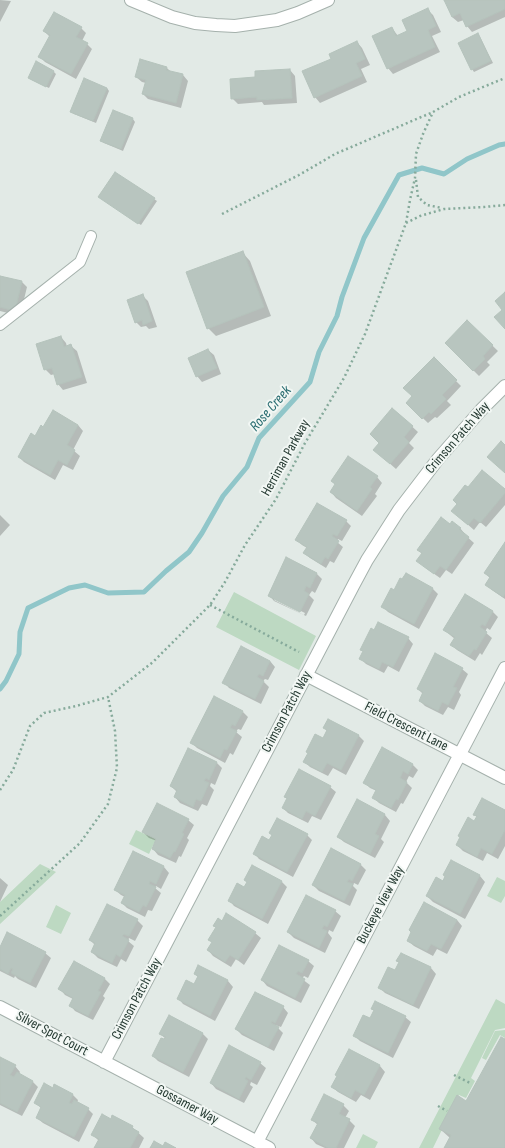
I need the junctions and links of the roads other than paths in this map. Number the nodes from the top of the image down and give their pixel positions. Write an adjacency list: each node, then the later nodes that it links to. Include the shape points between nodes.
1 (131, 0): 2 (street, via 172,17 195,23 235,26 277,20)
2 (328, 0)
3 (91, 236): 4 (lane, via 80,262)
4 (0, 325)
5 (505, 386): 7 (street, Crimson Patch Way, via 459,434 400,510 364,567)
6 (505, 668): 8 (street, Buckeye View Way)
7 (306, 675): 8 (street, Field Crescent Lane); 11 (street, Crimson Patch Way)
8 (459, 754): 9 (street, Field Crescent Lane); 12 (street, Buckeye View Way)
9 (505, 778)
10 (0, 1007): 11 (street, Silver Spot Court)
11 (104, 1062): 12 (street, Gossamer Way)
12 (257, 1142): 13 (street, Gossamer Way)
13 (269, 1148)

